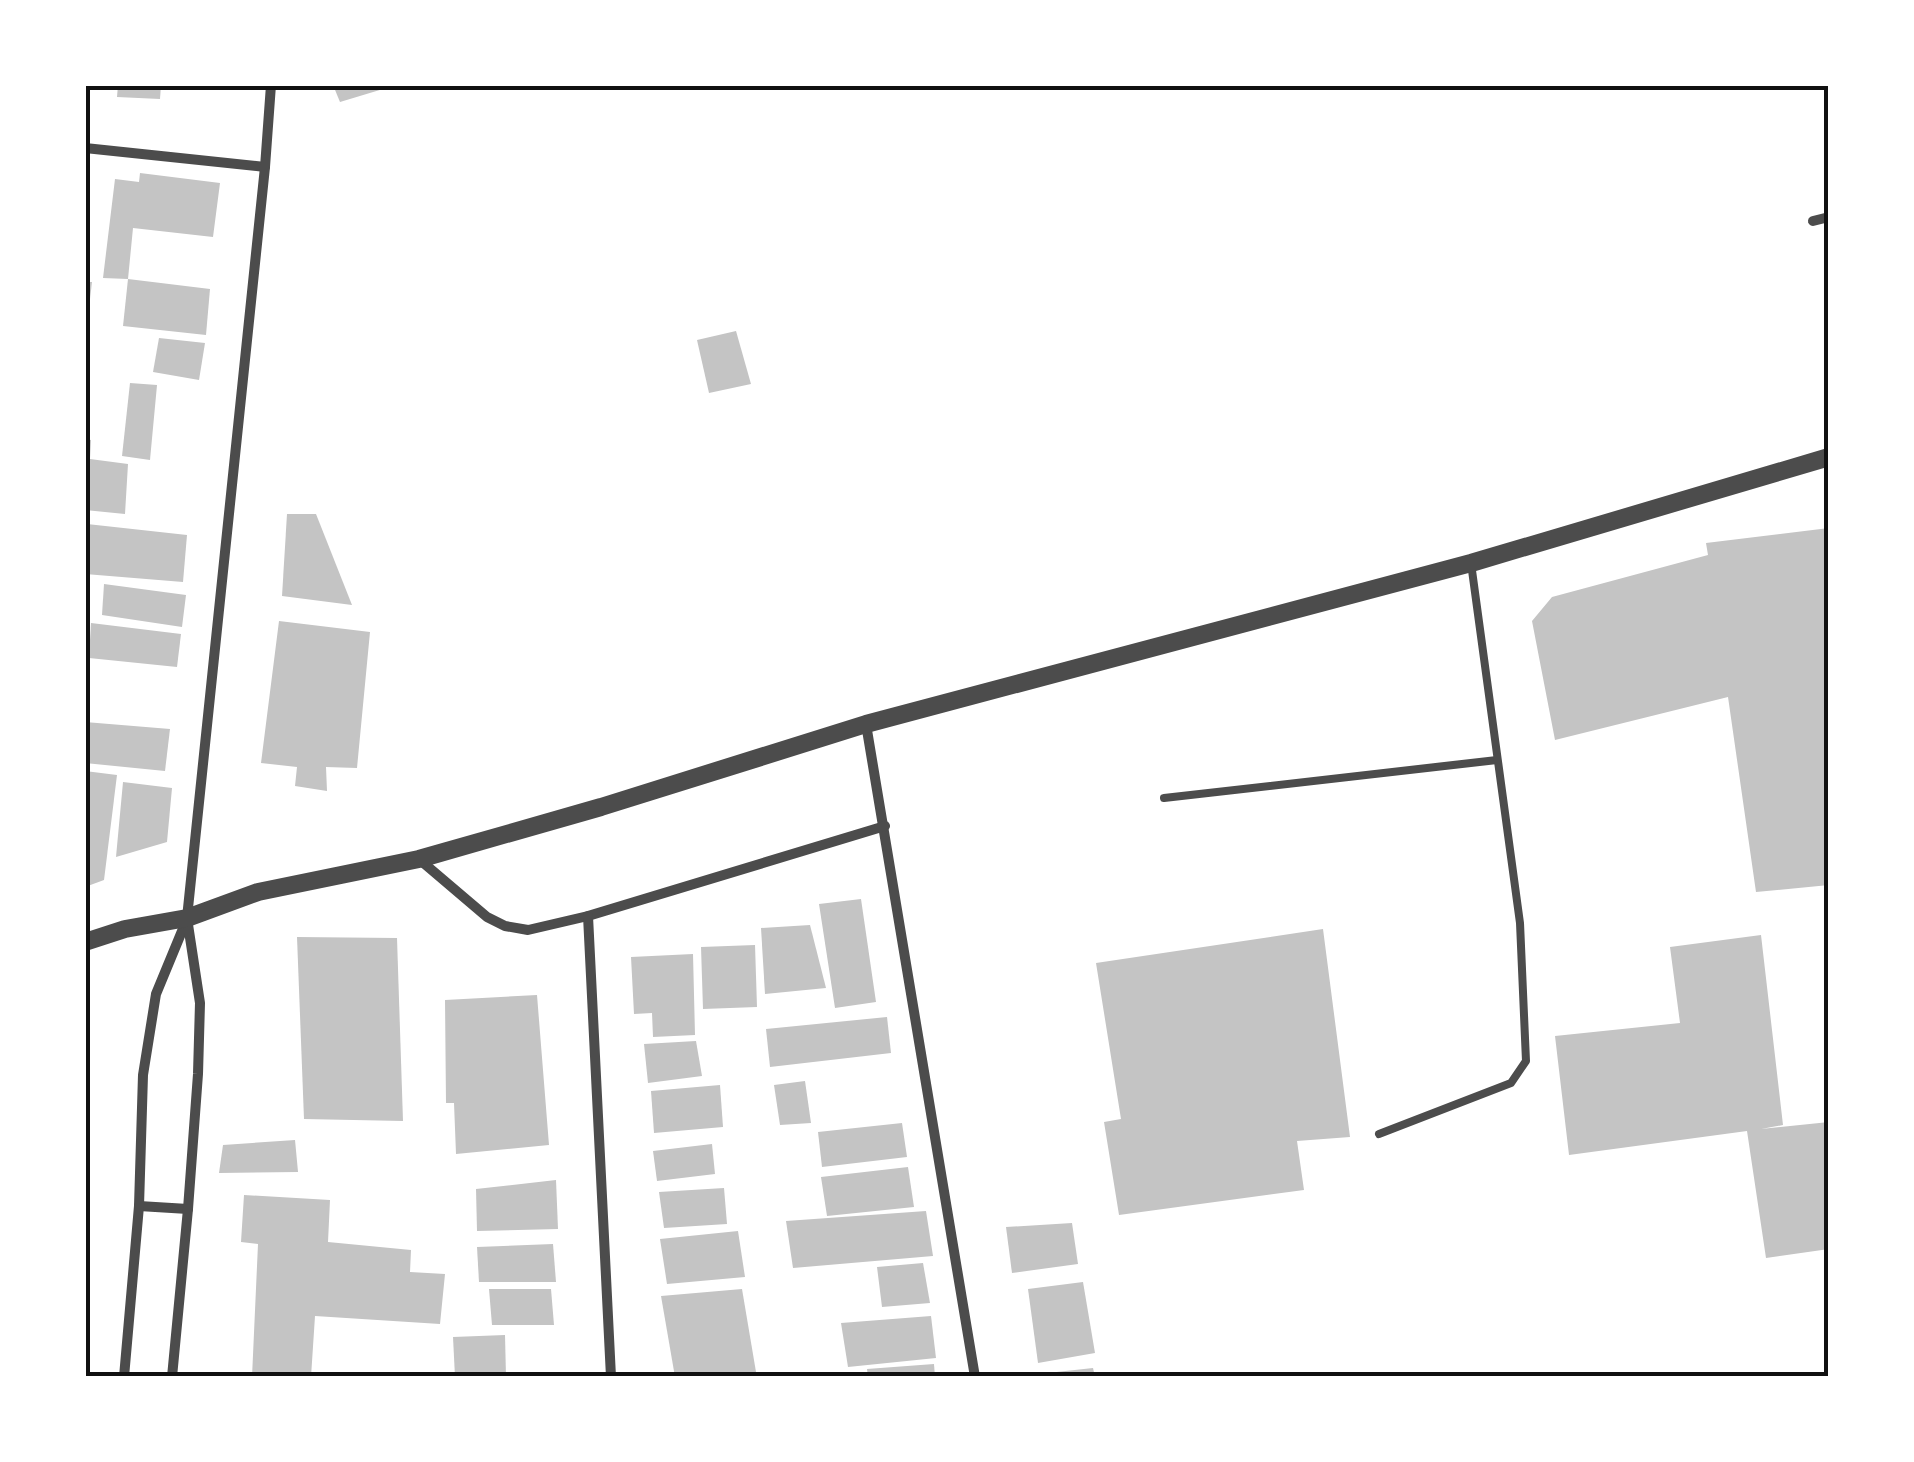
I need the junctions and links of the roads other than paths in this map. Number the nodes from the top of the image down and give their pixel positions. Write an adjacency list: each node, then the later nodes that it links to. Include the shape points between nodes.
1 (271, 85): 3 (street)
2 (85, 148): 3 (street)
3 (265, 167): 14 (street)
4 (1829, 217): 5 (street)
5 (1813, 220)
6 (1829, 457): 7 (street)
7 (1471, 563): 8 (street); 9 (lane)
8 (866, 724): 11 (street); 12 (street)
9 (1497, 760): 10 (lane); 16 (lane, via 1520,924 1526,1061 1511,1083)
10 (1164, 798)
11 (884, 826): 13 (street); 22 (street)
12 (419, 859): 13 (street, via 505,926 528,930); 14 (street, via 258,892)
13 (588, 916): 21 (street)
14 (187, 918): 15 (street); 17 (street, via 156,994 143,1075); 18 (street, via 200,1003)
15 (85, 942)
16 (1379, 1134)
17 (139, 1206): 18 (street); 19 (street)
18 (188, 1209): 20 (street)
19 (124, 1377)
20 (172, 1377)
21 (612, 1377)
22 (974, 1377)

